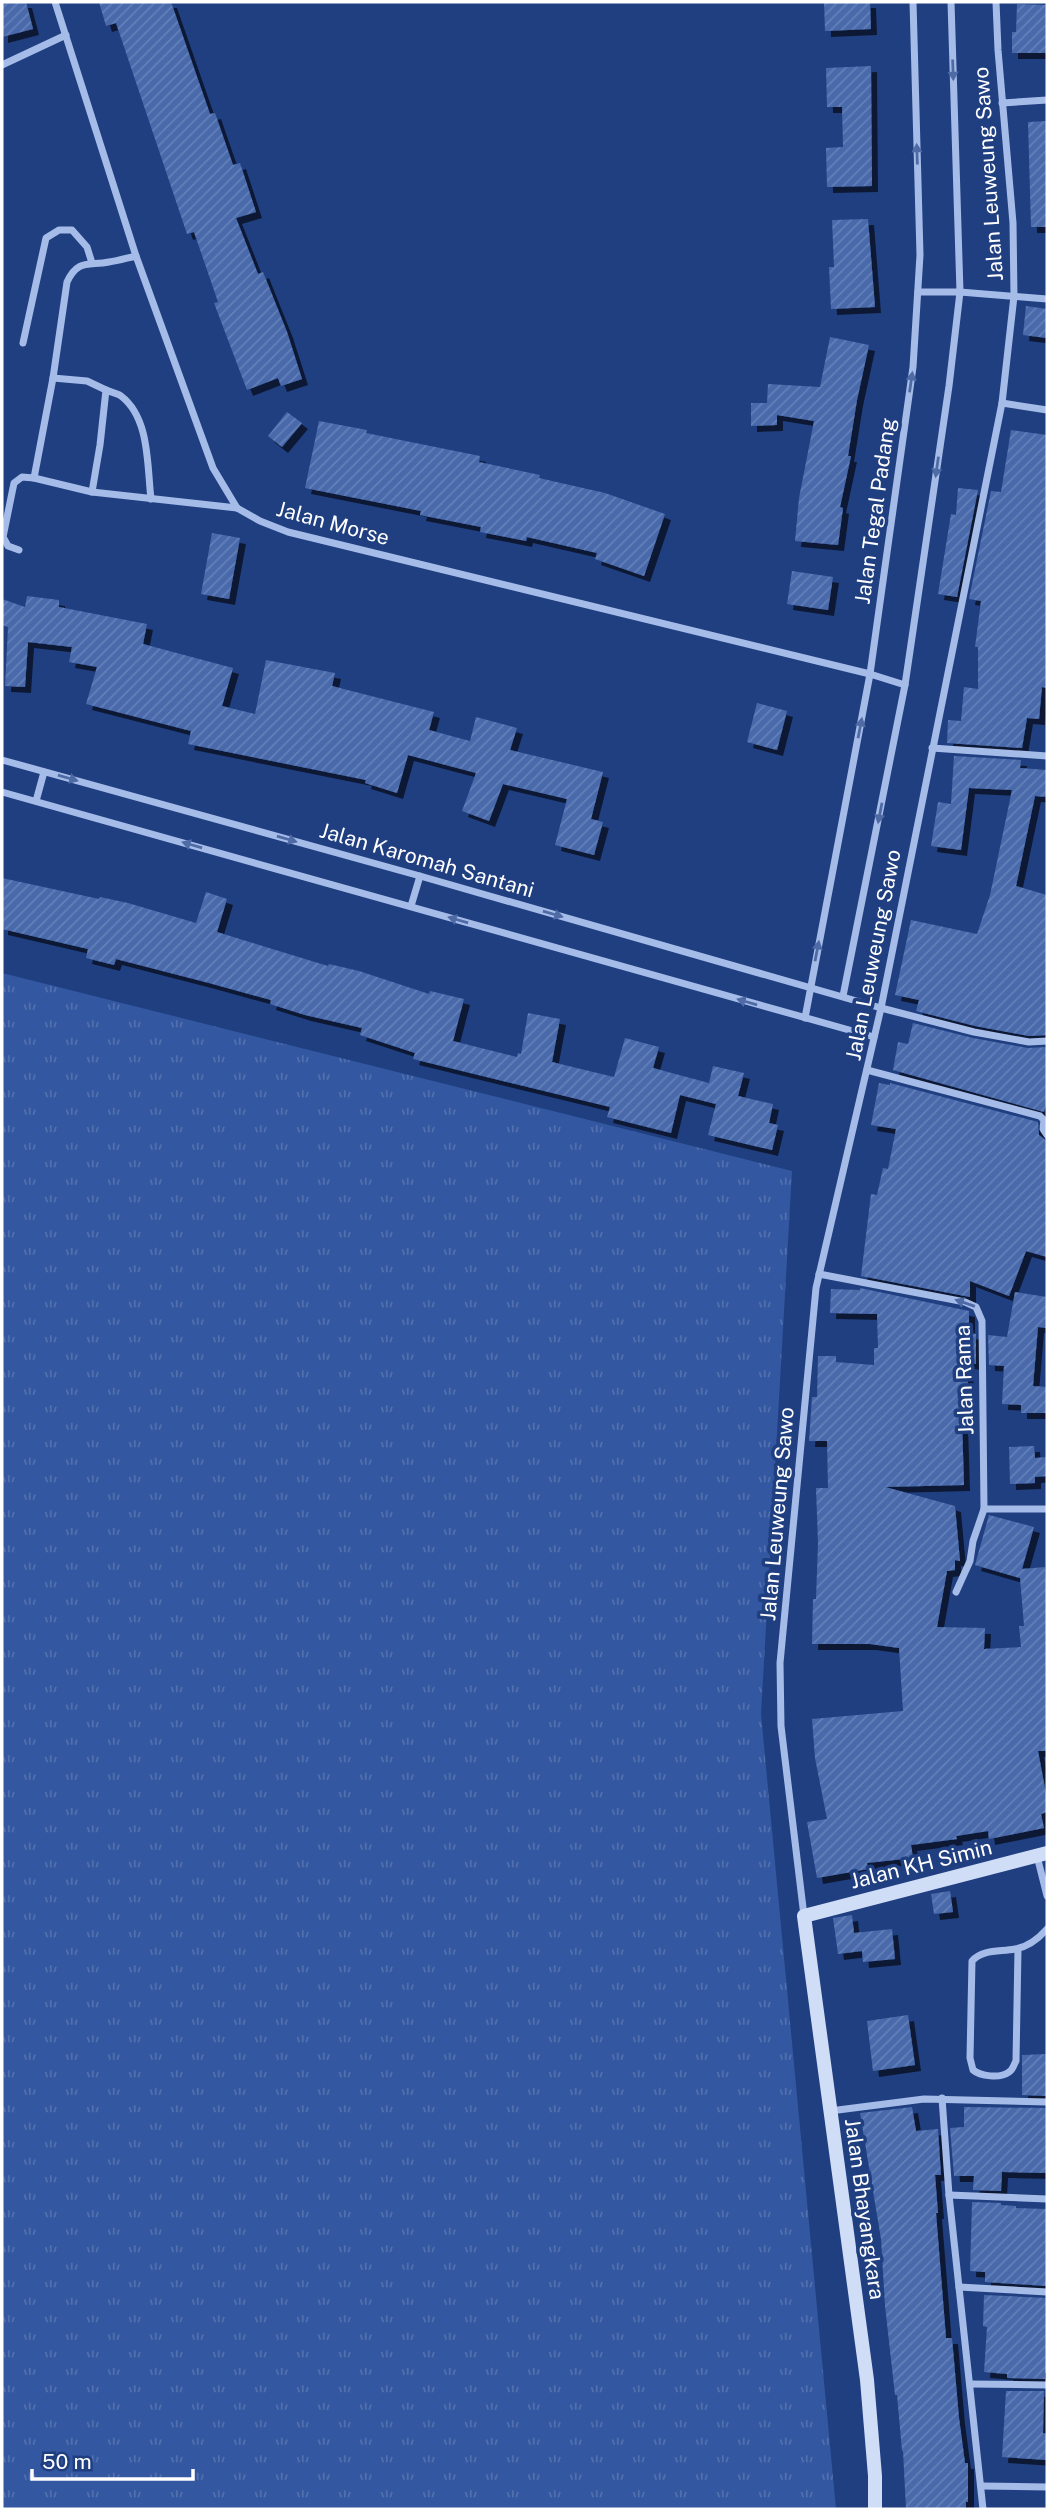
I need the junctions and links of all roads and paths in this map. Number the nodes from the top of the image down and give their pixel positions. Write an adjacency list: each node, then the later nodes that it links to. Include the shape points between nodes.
1 (55, 2): 5 (street)
2 (913, 2): 11 (street, Jalan Tegal Padang, one-way to 2)
3 (951, 2): 12 (street, one-way to 12)
4 (996, 2): 8 (street, Jalan Leuweung Sawo)
5 (66, 35): 6 (street); 9 (street)
6 (2, 65)
7 (1047, 100): 8 (street)
8 (1002, 103): 13 (street, Jalan Leuweung Sawo, via 1013,223)
9 (136, 256): 10 (street); 23 (street, via 213,468)
10 (92, 263): 15 (street, via 87,247 72,230 59,230 46,238); 16 (street, via 76,268 67,282)
11 (918, 292): 12 (street); 25 (street, Jalan Tegal Padang, one-way to 11, via 913,367)
12 (960, 292): 13 (street); 26 (street, one-way to 26)
13 (1014, 296): 14 (street); 18 (street, Jalan Leuweung Sawo)
14 (1047, 299)
15 (23, 343)
16 (54, 378): 17 (street, via 87,381); 20 (street)
17 (106, 390): 21 (street); 22 (street, via 121,396 144,434)
18 (1002, 403): 19 (street); 27 (street, Jalan Leuweung Sawo)
19 (1047, 410)
20 (34, 478): 21 (street); 24 (street, via 22,477 14,483 2,537 8,546)
21 (92, 492): 22 (street)
22 (150, 499): 23 (street)
23 (237, 508): 25 (street, Jalan Morse, via 288,532)
24 (19, 550)
25 (870, 674): 26 (street, Jalan Morse); 35 (street, Jalan Tegal Padang, one-way to 25)
26 (905, 685): 36 (street, one-way to 36)
27 (932, 748): 28 (street); 37 (street, Jalan Leuweung Sawo)
28 (1047, 757)
29 (2, 760): 30 (street, Jalan Karomah Santani)
30 (44, 772): 32 (street); 33 (street, Jalan Karomah Santani, one-way to 33)
31 (2, 792): 32 (street)
32 (36, 801): 34 (street, one-way to 32)
33 (420, 876): 34 (street); 35 (street, Jalan Karomah Santani, one-way to 35)
34 (411, 906): 38 (street, one-way to 34)
35 (811, 987): 36 (street, Jalan Karomah Santani); 38 (street, Jalan Tegal Padang)
36 (843, 996): 37 (street, Jalan Karomah Santani)
37 (881, 1008): 39 (street, Jalan Leuweung Sawo); 40 (street, Jalan Karomah Santani, via 974,1032)
38 (805, 1018): 39 (street)
39 (874, 1037): 41 (street, Jalan Leuweung Sawo)
40 (1047, 1041)
41 (867, 1070): 42 (street, via 1040,1116); 43 (street, Jalan Leuweung Sawo)
42 (1047, 1135)
43 (819, 1273): 45 (street, Jalan Rama, one-way to 43, via 982,1321 976,1307 965,1301); 49 (street, Jalan Leuweung Sawo, via 780,1663 781,1726)
44 (1047, 1508): 45 (street)
45 (984, 1509): 46 (street)
46 (956, 1592)
47 (1042, 1855): 48 (street); 49 (street, Jalan KH Simin)
48 (1047, 1896)
49 (804, 1916): 54 (street, Jalan Bhayangkara)
50 (1047, 1929): 51 (street)
51 (1018, 1949): 51 (street, via 979,1954 972,1961 970,2058 980,2075 1010,2072 1016,2061)
52 (942, 2098): 53 (street); 54 (street); 55 (street)
53 (1047, 2102)
54 (830, 2111): 63 (street, Jalan Bhayangkara, via 867,2380)
55 (949, 2195): 56 (street); 57 (street)
56 (1047, 2199)
57 (959, 2287): 58 (street); 59 (street)
58 (1047, 2292)
59 (970, 2385): 60 (street); 61 (street)
60 (1047, 2385)
61 (982, 2486): 62 (street); 64 (street)
62 (1047, 2487)
63 (875, 2509)
64 (983, 2509)

